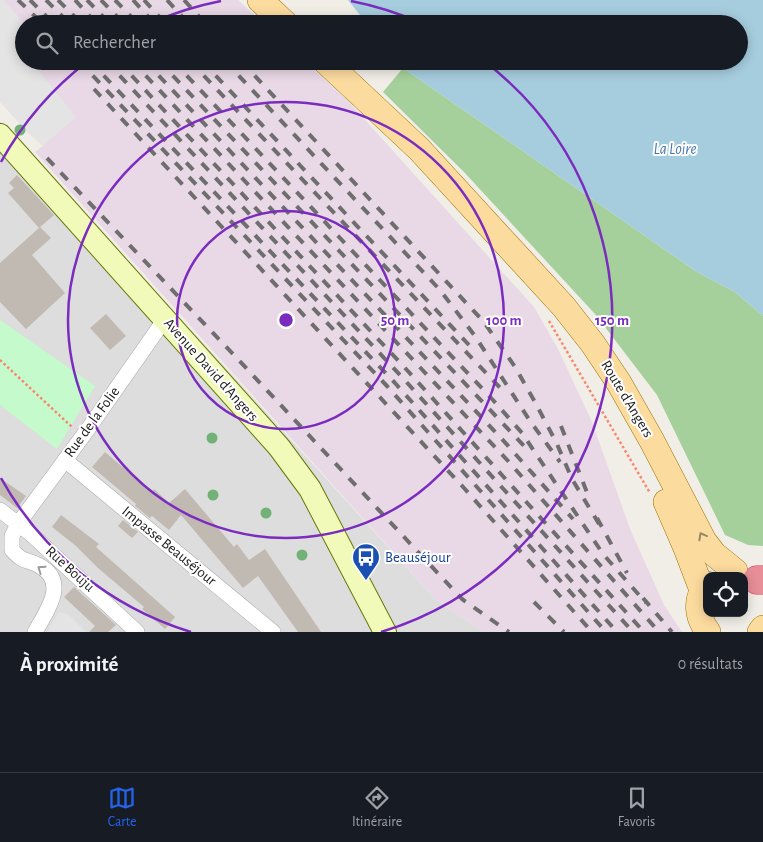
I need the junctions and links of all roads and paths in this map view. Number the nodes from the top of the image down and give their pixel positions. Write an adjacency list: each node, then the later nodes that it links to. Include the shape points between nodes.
1 (260, 0): 2 (main road)
2 (276, 15)
3 (335, 70): 5 (main road, Route d'Angers, via 419,150)
4 (0, 135): 7 (street, Avenue David d'Angers)
5 (500, 238): 14 (main road, Route d'Angers, via 605,390 668,507 686,548); 15 (main road, Route d'Angers, one-way to 5, via 704,541 606,363 564,307)
6 (544, 314): 11 (path)
7 (165, 319): 9 (street, Rue de la Folie); 20 (street, Avenue David d'Angers, via 279,447 310,489)
8 (0, 360): 9 (path)
9 (82, 436): 10 (street, Rue de la Folie)
10 (65, 460): 13 (street, Rue de la Folie); 19 (street, Impasse Beauséjour)
11 (653, 498)
12 (0, 510): 13 (street, Rue Bouju)
13 (18, 524): 17 (street, one-way to 13, via 54,598 55,585 39,565 21,560 12,550 12,536); 18 (street, Rue Bouju)
14 (722, 572)
15 (728, 572)
16 (703, 597): 21 (main road, via 698,600 698,612)
17 (34, 632)
18 (137, 632)
19 (273, 632)
20 (385, 632)
21 (708, 632)

